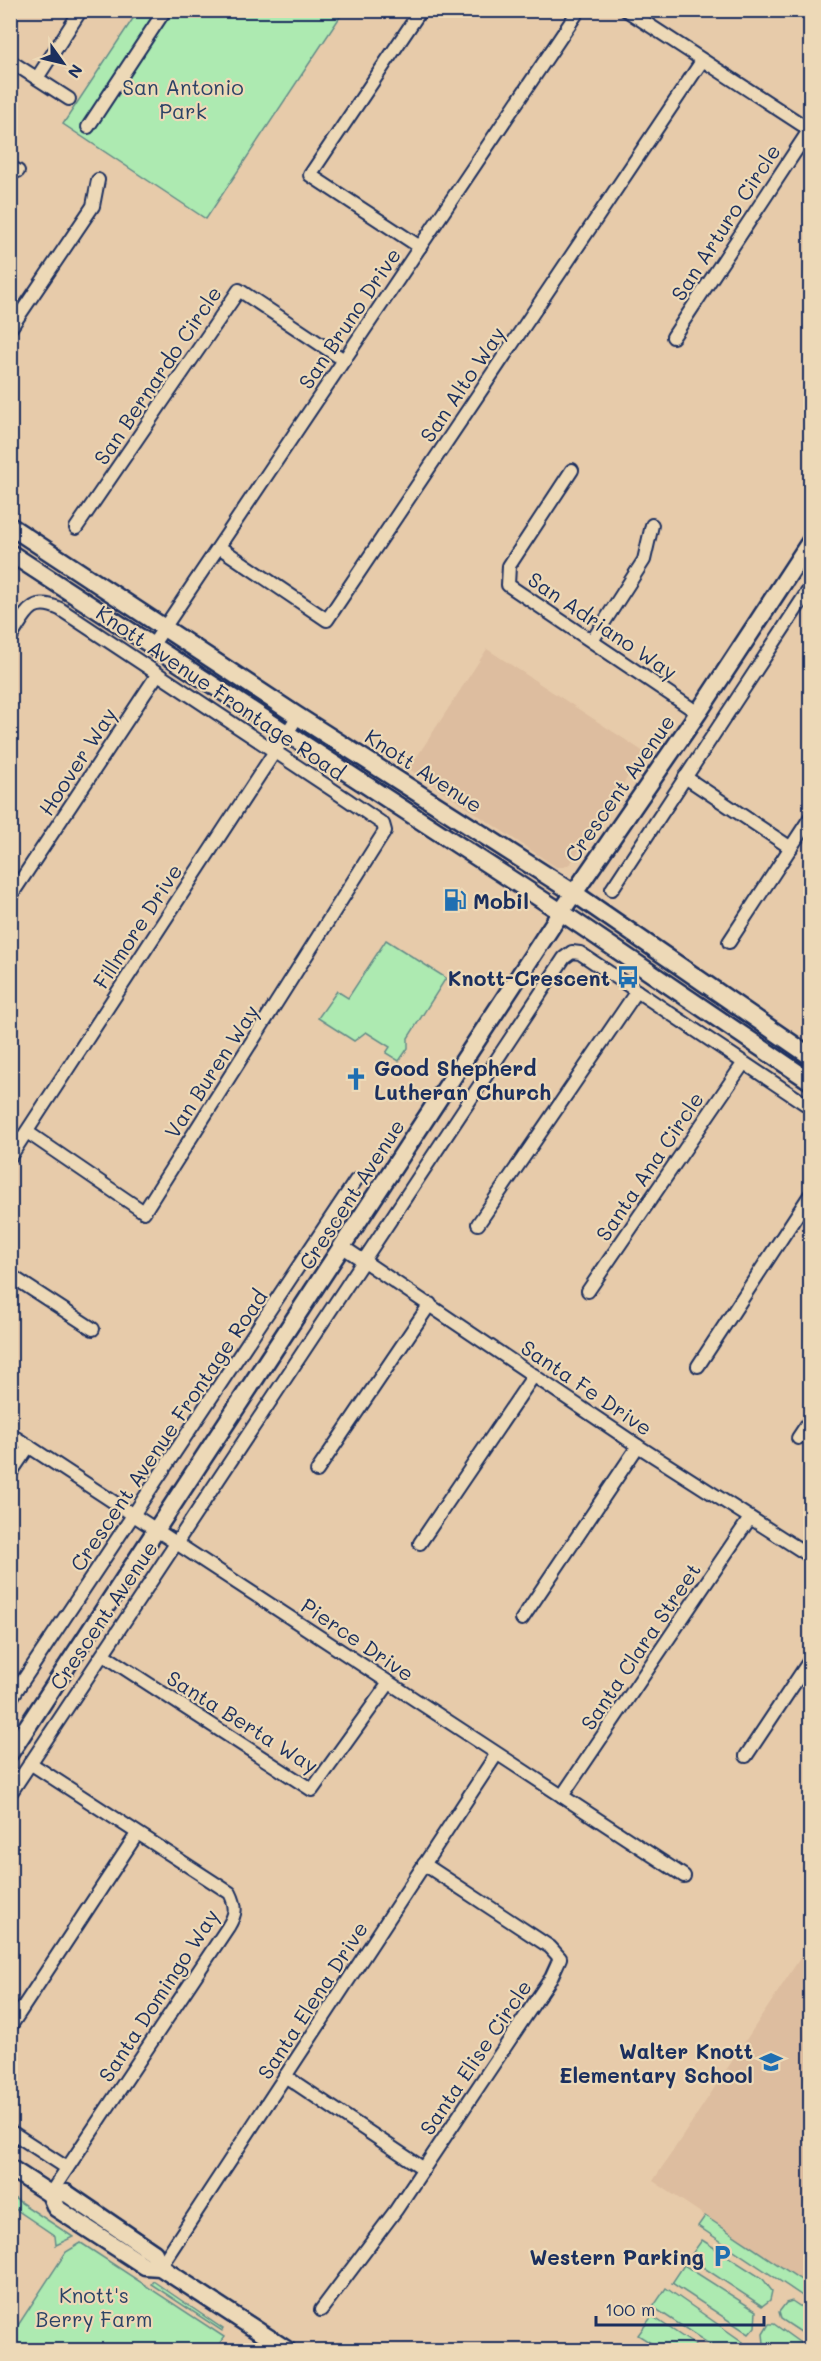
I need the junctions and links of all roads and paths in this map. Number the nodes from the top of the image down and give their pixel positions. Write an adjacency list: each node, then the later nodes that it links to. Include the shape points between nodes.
1 (81, 10): 8 (street)
2 (165, 10): 10 (street)
3 (421, 10): 13 (street, via 310,175)
4 (579, 10): 13 (street, San Bruno Drive)
5 (626, 10): 7 (street)
6 (10, 61): 8 (street)
7 (702, 61): 11 (street); 22 (street, San Alto Way, via 327,620)
8 (37, 78): 9 (street)
9 (69, 99)
10 (88, 127)
11 (810, 129): 15 (street, San Arturo Circle)
12 (98, 180): 14 (street, via 93,206)
13 (420, 248): 16 (street, San Bruno Drive)
14 (10, 329)
15 (673, 337)
16 (344, 360): 20 (street, San Bernardo Circle, via 239,290); 22 (street, San Bruno Drive)
17 (572, 470): 27 (street, San Adriano Way, via 509,566 508,585)
18 (652, 525): 27 (street, via 644,560)
19 (10, 526): 25 (main road, Knott Avenue)
20 (76, 528)
21 (810, 542): 30 (main road, Crescent Avenue)
22 (219, 547): 25 (street, San Bruno Drive)
23 (10, 553): 28 (main road)
24 (810, 588): 34 (street)
25 (165, 628): 28 (street, San Bruno Drive); 31 (main road, Knott Avenue)
26 (10, 638): 29 (street, Knott Avenue Frontage Road, via 30,609 46,602)
27 (592, 641): 30 (street, San Adriano Way)
28 (152, 646): 32 (main road)
29 (157, 675): 33 (street, Knott Avenue Frontage Road); 42 (street, Hoover Way)
30 (698, 713): 41 (main road, Crescent Avenue)
31 (298, 716): 32 (street, Fillmore Drive); 35 (main road, Knott Avenue)
32 (286, 734): 33 (street, Fillmore Drive); 36 (main road)
33 (275, 751): 38 (street, Knott Avenue Frontage Road, via 382,824); 50 (street, Fillmore Drive)
34 (686, 777): 39 (street); 40 (street)
35 (408, 787): 36 (main road); 41 (main road, Knott Avenue)
36 (396, 805): 43 (main road)
37 (810, 818): 39 (street)
38 (385, 831): 50 (street, Van Buren Way, via 144,1212)
39 (791, 848): 44 (street)
40 (612, 889)
41 (574, 893): 43 (main road, Crescent Avenue); 46 (main road, Knott Avenue)
42 (10, 897)
43 (561, 912): 48 (main road); 55 (main road, Crescent Avenue)
44 (729, 942)
45 (637, 990): 47 (street); 54 (street); 56 (street, Crescent Avenue, via 580,953 572,952 564,958)
46 (810, 1056)
47 (743, 1064): 49 (street); 58 (street, Santa Ana Circle)
48 (810, 1081)
49 (810, 1107)
50 (27, 1132): 51 (street, Fillmore Drive)
51 (10, 1157)
52 (356, 1180): 70 (street, Crescent Avenue Frontage Road)
53 (810, 1195): 61 (street)
54 (478, 1224)
55 (343, 1247): 56 (street, Santa Fe Drive); 72 (main road, Crescent Avenue)
56 (364, 1260): 59 (street, Santa Fe Drive); 73 (street, Crescent Avenue)
57 (10, 1275): 60 (street)
58 (588, 1290)
59 (430, 1304): 62 (street, Santa Fe Drive); 68 (street)
60 (93, 1329)
61 (698, 1366)
62 (534, 1375): 67 (street, Santa Fe Drive); 74 (street)
63 (810, 1420): 65 (street)
64 (10, 1434): 66 (street, Pierce Drive)
65 (798, 1438)
66 (29, 1446): 69 (street); 70 (street, Pierce Drive)
67 (638, 1446): 71 (street, Santa Fe Drive); 76 (street)
68 (317, 1471)
69 (10, 1474)
70 (135, 1517): 72 (street, Pierce Drive); 80 (street, Crescent Avenue Frontage Road)
71 (750, 1518): 75 (street, Santa Fe Drive); 86 (street, Santa Clara Street)
72 (155, 1530): 73 (street, Pierce Drive); 81 (main road, Crescent Avenue)
73 (177, 1544): 77 (street, Crescent Avenue); 79 (street, Pierce Drive)
74 (420, 1544)
75 (810, 1556)
76 (522, 1619)
77 (104, 1655): 79 (street, Santa Berta Way, via 312,1790); 84 (street, Crescent Avenue)
78 (810, 1660): 83 (street)
79 (389, 1683): 82 (street, Pierce Drive)
80 (10, 1700)
81 (10, 1753)
82 (496, 1755): 86 (street, Pierce Drive); 88 (street, Santa Elena Drive)
83 (746, 1756)
84 (30, 1763): 85 (street, Crescent Avenue); 87 (street, Santa Domingo Way)
85 (10, 1794)
86 (562, 1796): 89 (street, Pierce Drive)
87 (137, 1834): 90 (street); 94 (street, Santa Domingo Way, via 230,1893 236,1904 234,1917)
88 (424, 1864): 91 (street, Santa Elena Drive); 95 (street, Santa Elise Circle, via 550,1947 560,1958 551,1978)
89 (684, 1876)
90 (10, 2027)
91 (285, 2076): 95 (street); 97 (street, Santa Elena Drive)
92 (10, 2131): 94 (street)
93 (10, 2168): 96 (main road)
94 (67, 2168): 96 (street, Santa Domingo Way)
95 (424, 2169): 98 (street, Santa Elise Circle)
96 (50, 2194): 97 (main road, via 66,2193 154,2253)
97 (160, 2267): 99 (main road)
98 (321, 2310)
99 (286, 2350)

